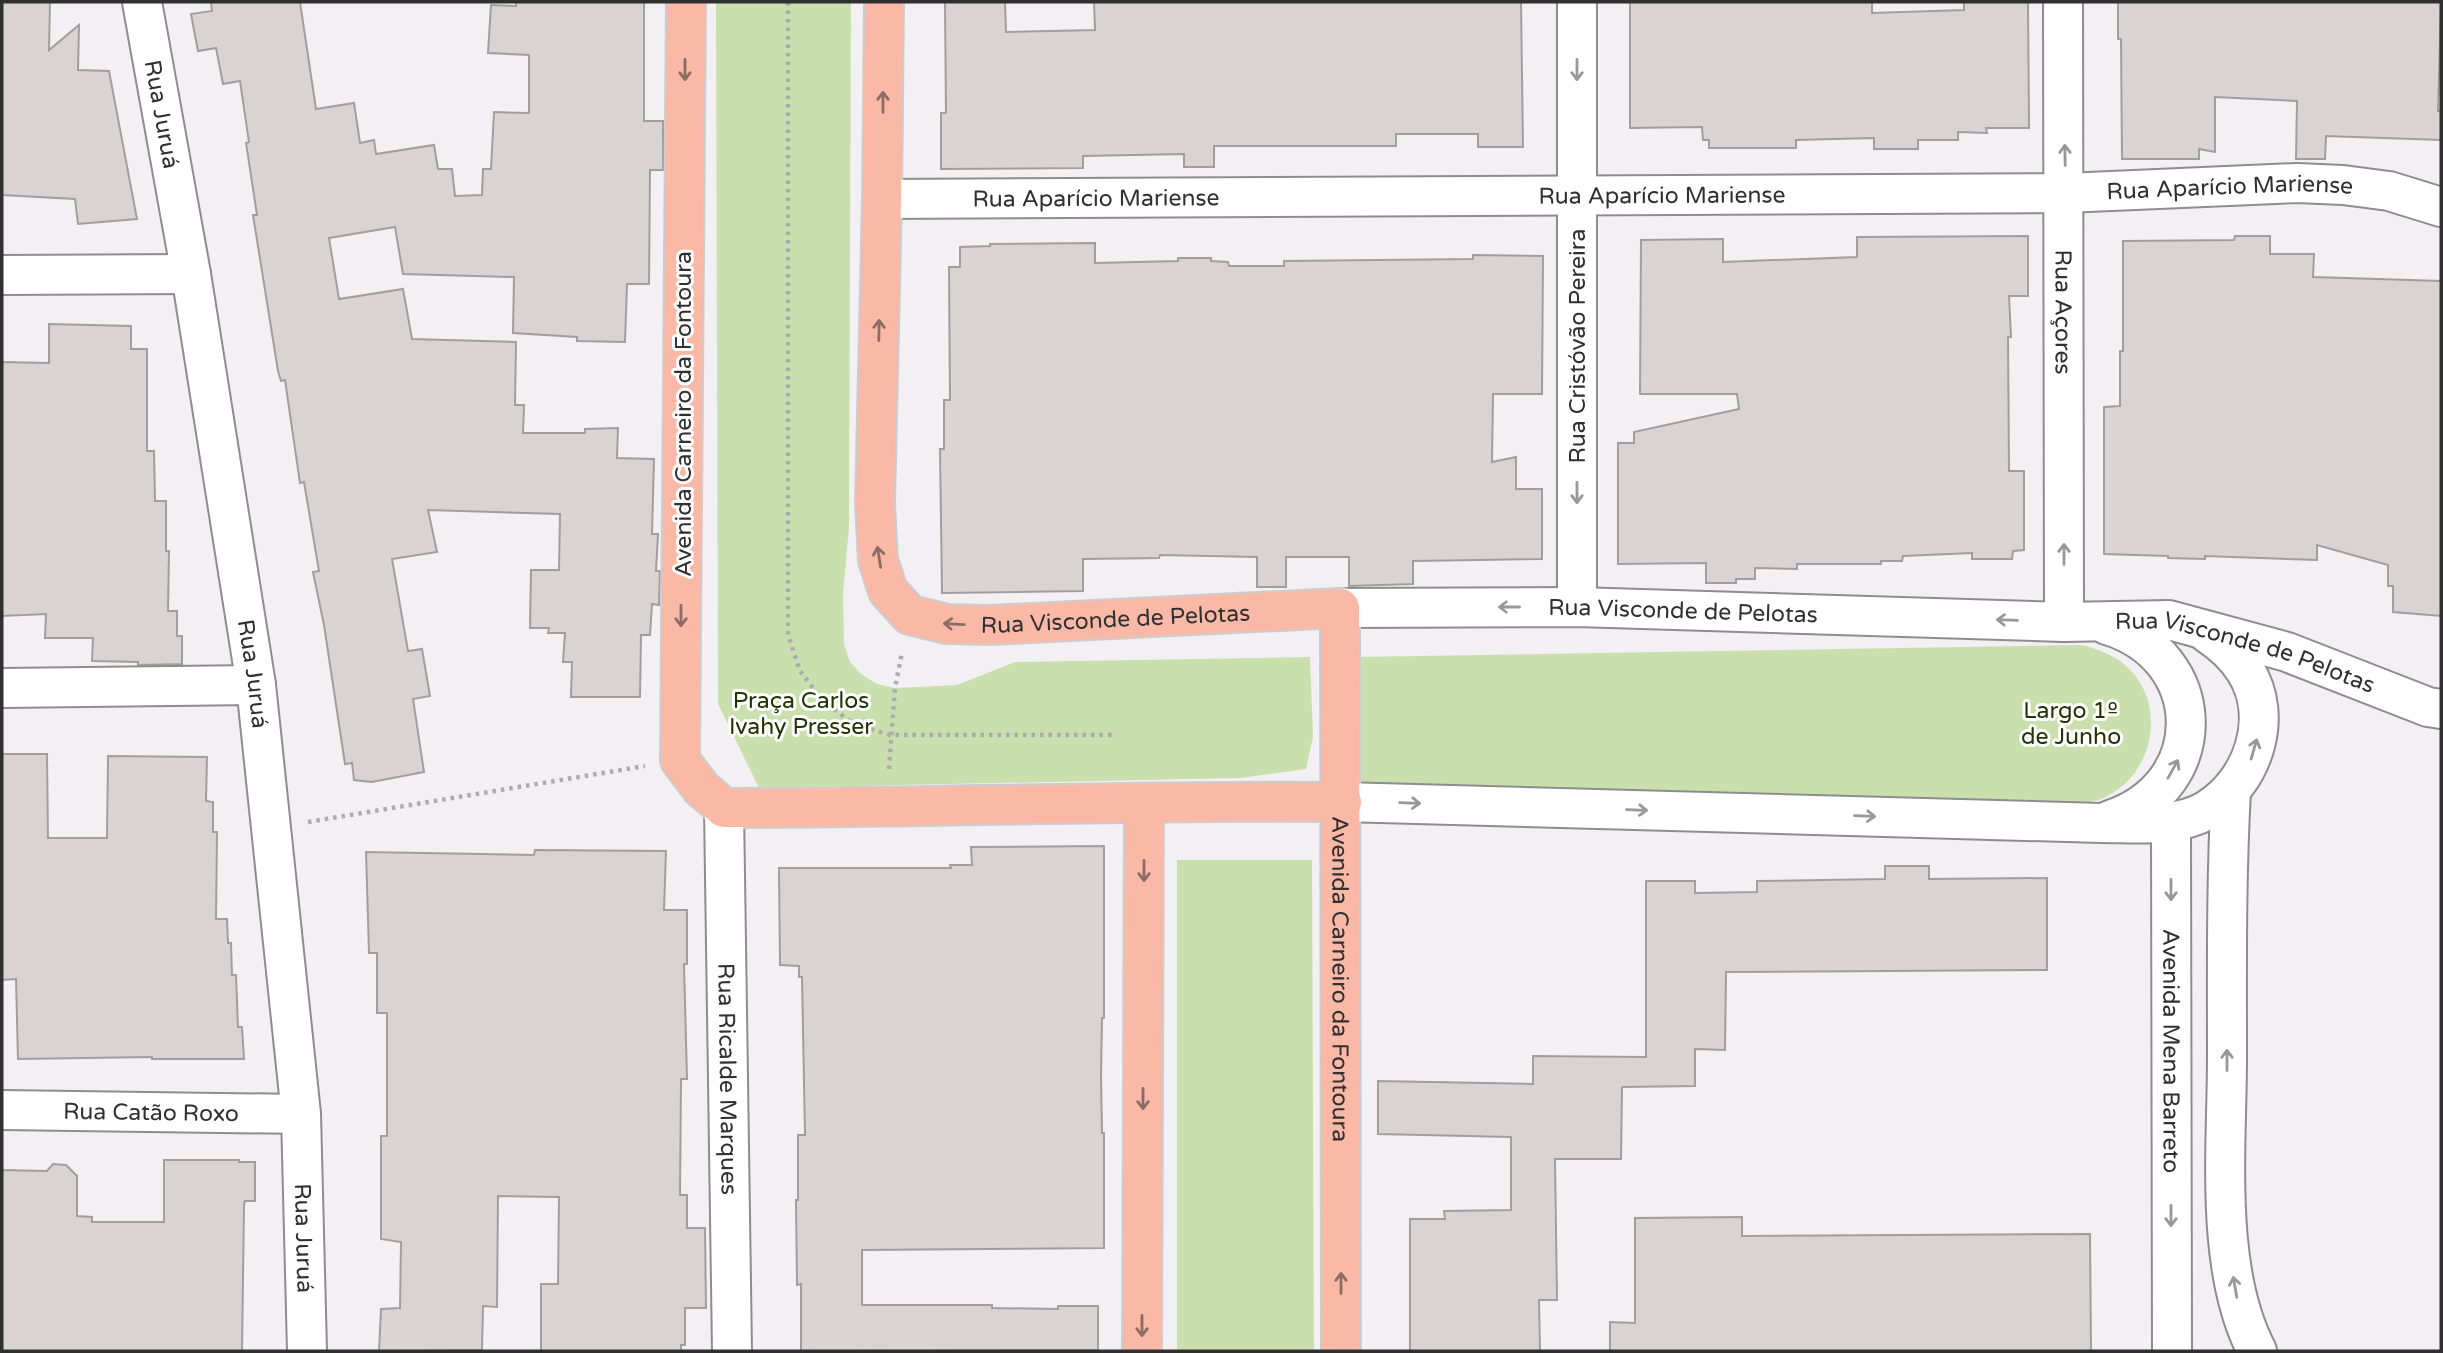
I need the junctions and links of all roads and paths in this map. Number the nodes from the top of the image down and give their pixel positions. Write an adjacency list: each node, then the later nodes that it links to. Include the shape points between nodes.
1 (142, 2): 11 (street, Rua Juruá)
2 (686, 2): 23 (main road, Avenida Carneiro da Fontoura, one-way to 23)
3 (789, 2): 21 (path, via 788,635 800,671 823,701 854,724)
4 (884, 2): 9 (main road, one-way to 4)
5 (1577, 2): 8 (street, Rua Cristóvão Pereira, one-way to 8)
6 (2063, 2): 7 (street, Rua Açores, one-way to 6)
7 (2065, 193): 8 (street, Rua Aparício Mariense); 10 (street, Rua Aparício Mariense, via 2297,183 2389,191); 16 (street, Rua Açores, one-way to 7)
8 (1577, 197): 9 (street, Rua Aparício Mariense); 13 (street, Rua Cristóvão Pereira, one-way to 13)
9 (882, 199): 15 (main road, one-way to 9, via 888,591 878,560 875,504)
10 (2441, 207)
11 (191, 274): 12 (street); 18 (street, Rua Juruá)
12 (2, 275)
13 (1577, 607): 14 (street, Rua Visconde de Pelotas, one-way to 14); 16 (street, Rua Visconde de Pelotas, one-way to 13)
14 (1340, 608): 15 (main road, Rua Visconde de Pelotas, one-way to 15, via 990,625 947,624); 25 (main road, Avenida Carneiro da Fontoura)
15 (910, 615): 21 (path)
16 (2081, 622): 17 (street, Rua Visconde de Pelotas, via 2169,620); 30 (street, one-way to 16, via 2132,813 2157,793 2176,768 2185,737 2185,705 2174,675 2154,649 2128,631)
17 (2200, 628): 20 (street, Rua Visconde de Pelotas, via 2287,652 2428,708); 24 (street, one-way to 17, via 2249,765 2258,734 2257,702 2246,672 2226,646)
18 (256, 685): 19 (street); 31 (street, Rua Juruá)
19 (2, 688)
20 (2441, 709)
21 (890, 735): 22 (path); 28 (path)
22 (1114, 735)
23 (680, 760): 27 (main road, via 701,789); 31 (path)
24 (2231, 791): 29 (street, via 2206,811); 39 (street, one-way to 24, via 2236,1295 2227,1224)
25 (1342, 802): 26 (main road); 30 (street, one-way to 30); 37 (main road, Avenida Carneiro da Fontoura, one-way to 25)
26 (1144, 803): 28 (main road); 36 (main road, one-way to 36)
27 (724, 808): 28 (main road); 35 (street, Rua Ricalde Marques)
28 (888, 808)
29 (2171, 822): 30 (street); 38 (street, Avenida Mena Barreto, one-way to 38)
30 (2102, 823)
31 (271, 828): 33 (street, Rua Juruá)
32 (2, 1110): 33 (street, Rua Catão Roxo)
33 (301, 1114): 34 (street, Rua Juruá)
34 (307, 1351)
35 (732, 1351)
36 (1142, 1351)
37 (1341, 1351)
38 (2172, 1351)
39 (2258, 1351)

